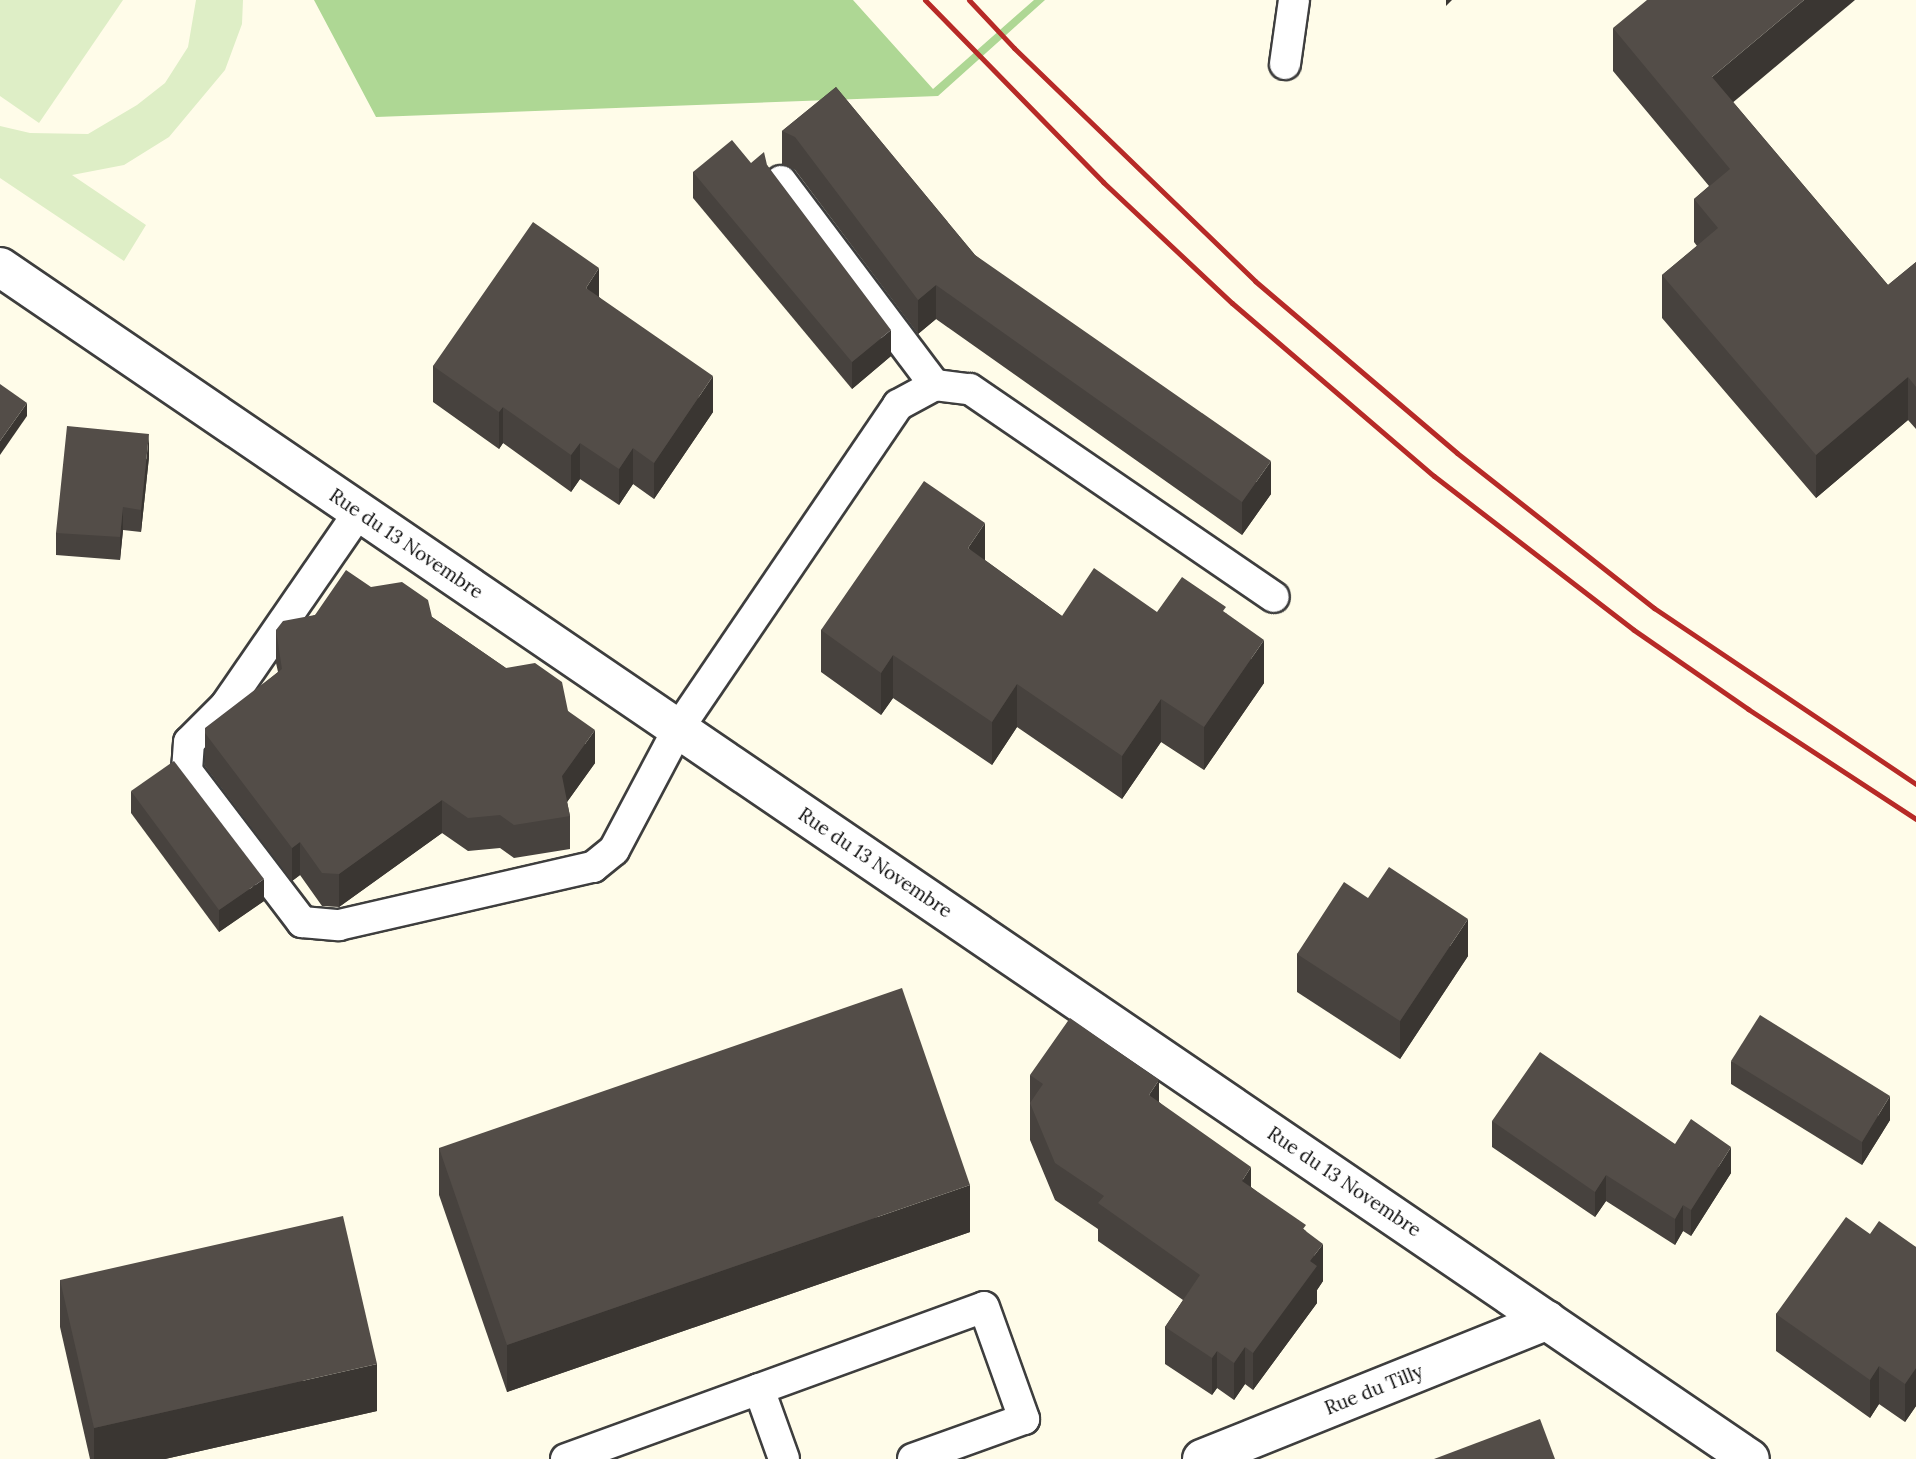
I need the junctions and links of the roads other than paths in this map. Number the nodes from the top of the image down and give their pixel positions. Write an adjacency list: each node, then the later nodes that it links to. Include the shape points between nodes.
1 (1294, 0): 2 (lane)
2 (1285, 64)
3 (781, 181): 5 (lane)
4 (0, 267): 6 (street, Rue du 13 Novembre)
5 (935, 385): 7 (lane, via 970,389); 8 (lane, via 898,405)
6 (359, 512): 8 (street, Rue du 13 Novembre); 8 (lane, via 226,705 189,742 187,771 302,922 339,925 593,867 614,850)
7 (1274, 597)
8 (678, 729): 9 (street, Rue du 13 Novembre)
9 (1546, 1320): 14 (street, Rue du Tilly); 15 (street, Rue du 13 Novembre)
10 (759, 1389): 11 (lane); 12 (lane); 13 (lane, via 984,1307 1024,1419)
11 (566, 1459)
12 (784, 1459)
13 (914, 1459)
14 (1202, 1459)
15 (1750, 1459)

